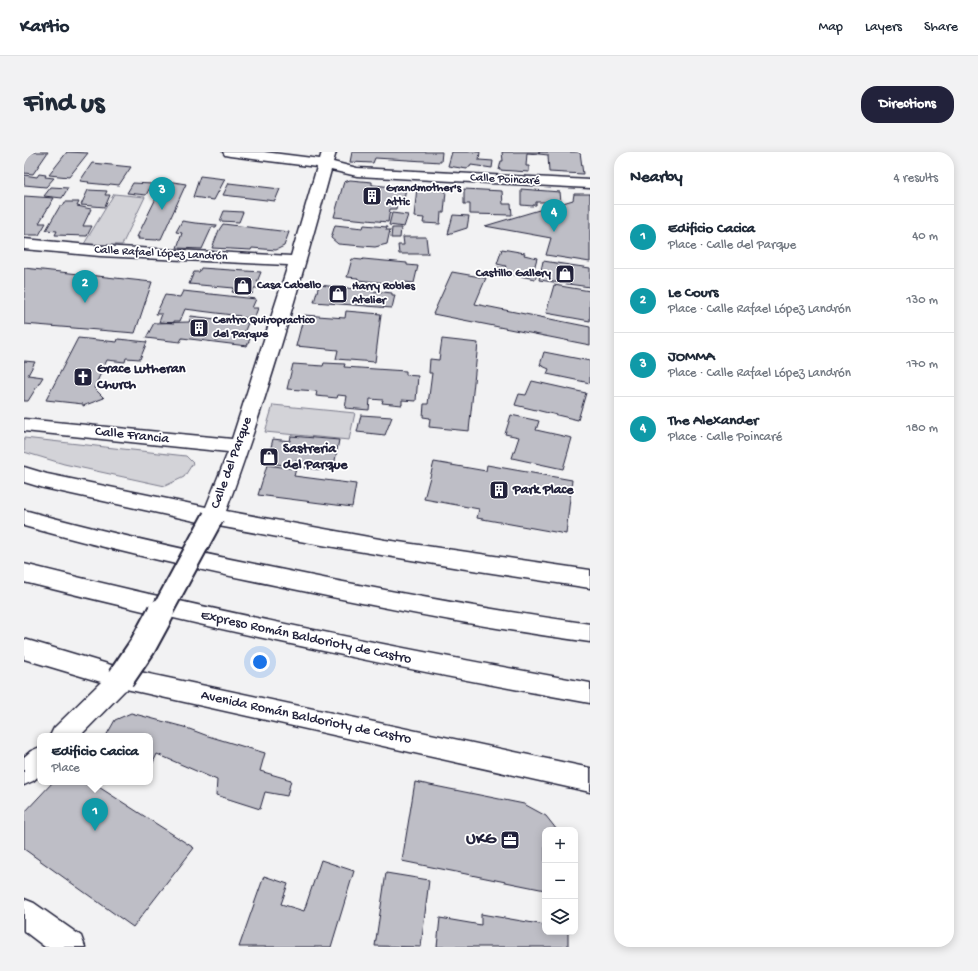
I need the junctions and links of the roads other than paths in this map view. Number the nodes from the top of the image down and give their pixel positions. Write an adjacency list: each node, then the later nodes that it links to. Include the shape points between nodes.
1 (230, 152): 2 (main road, Calle Poincaré)
2 (327, 158): 3 (main road, Calle Poincaré, via 357,172); 5 (main road, Calle del Parque)
3 (590, 184)
4 (24, 244): 5 (main road, Calle Rafael López Landrón, via 100,251)
5 (298, 261): 7 (main road, Calle del Parque)
6 (24, 425): 7 (main road, Calle Francia)
7 (240, 446): 9 (main road, Calle del Parque)
8 (24, 474): 9 (main road)
9 (213, 517): 12 (main road, via 416,554); 15 (main road, Calle del Parque, bridge, via 142,647)
10 (24, 518): 13 (main road, via 88,536 382,599)
11 (24, 573): 16 (main road, Expreso Román Baldorioty de Castro, via 220,621 470,672)
12 (590, 580)
13 (590, 633)
14 (24, 649): 15 (main road, Avenida Román Baldorioty de Castro)
15 (121, 678): 17 (main road, Calle del Parque); 20 (main road, Avenida Román Baldorioty de Castro)
16 (590, 693)
17 (66, 733)
18 (37, 762): 19 (main road)
19 (24, 773)
20 (590, 780)
21 (24, 913): 22 (main road)
22 (70, 947)

